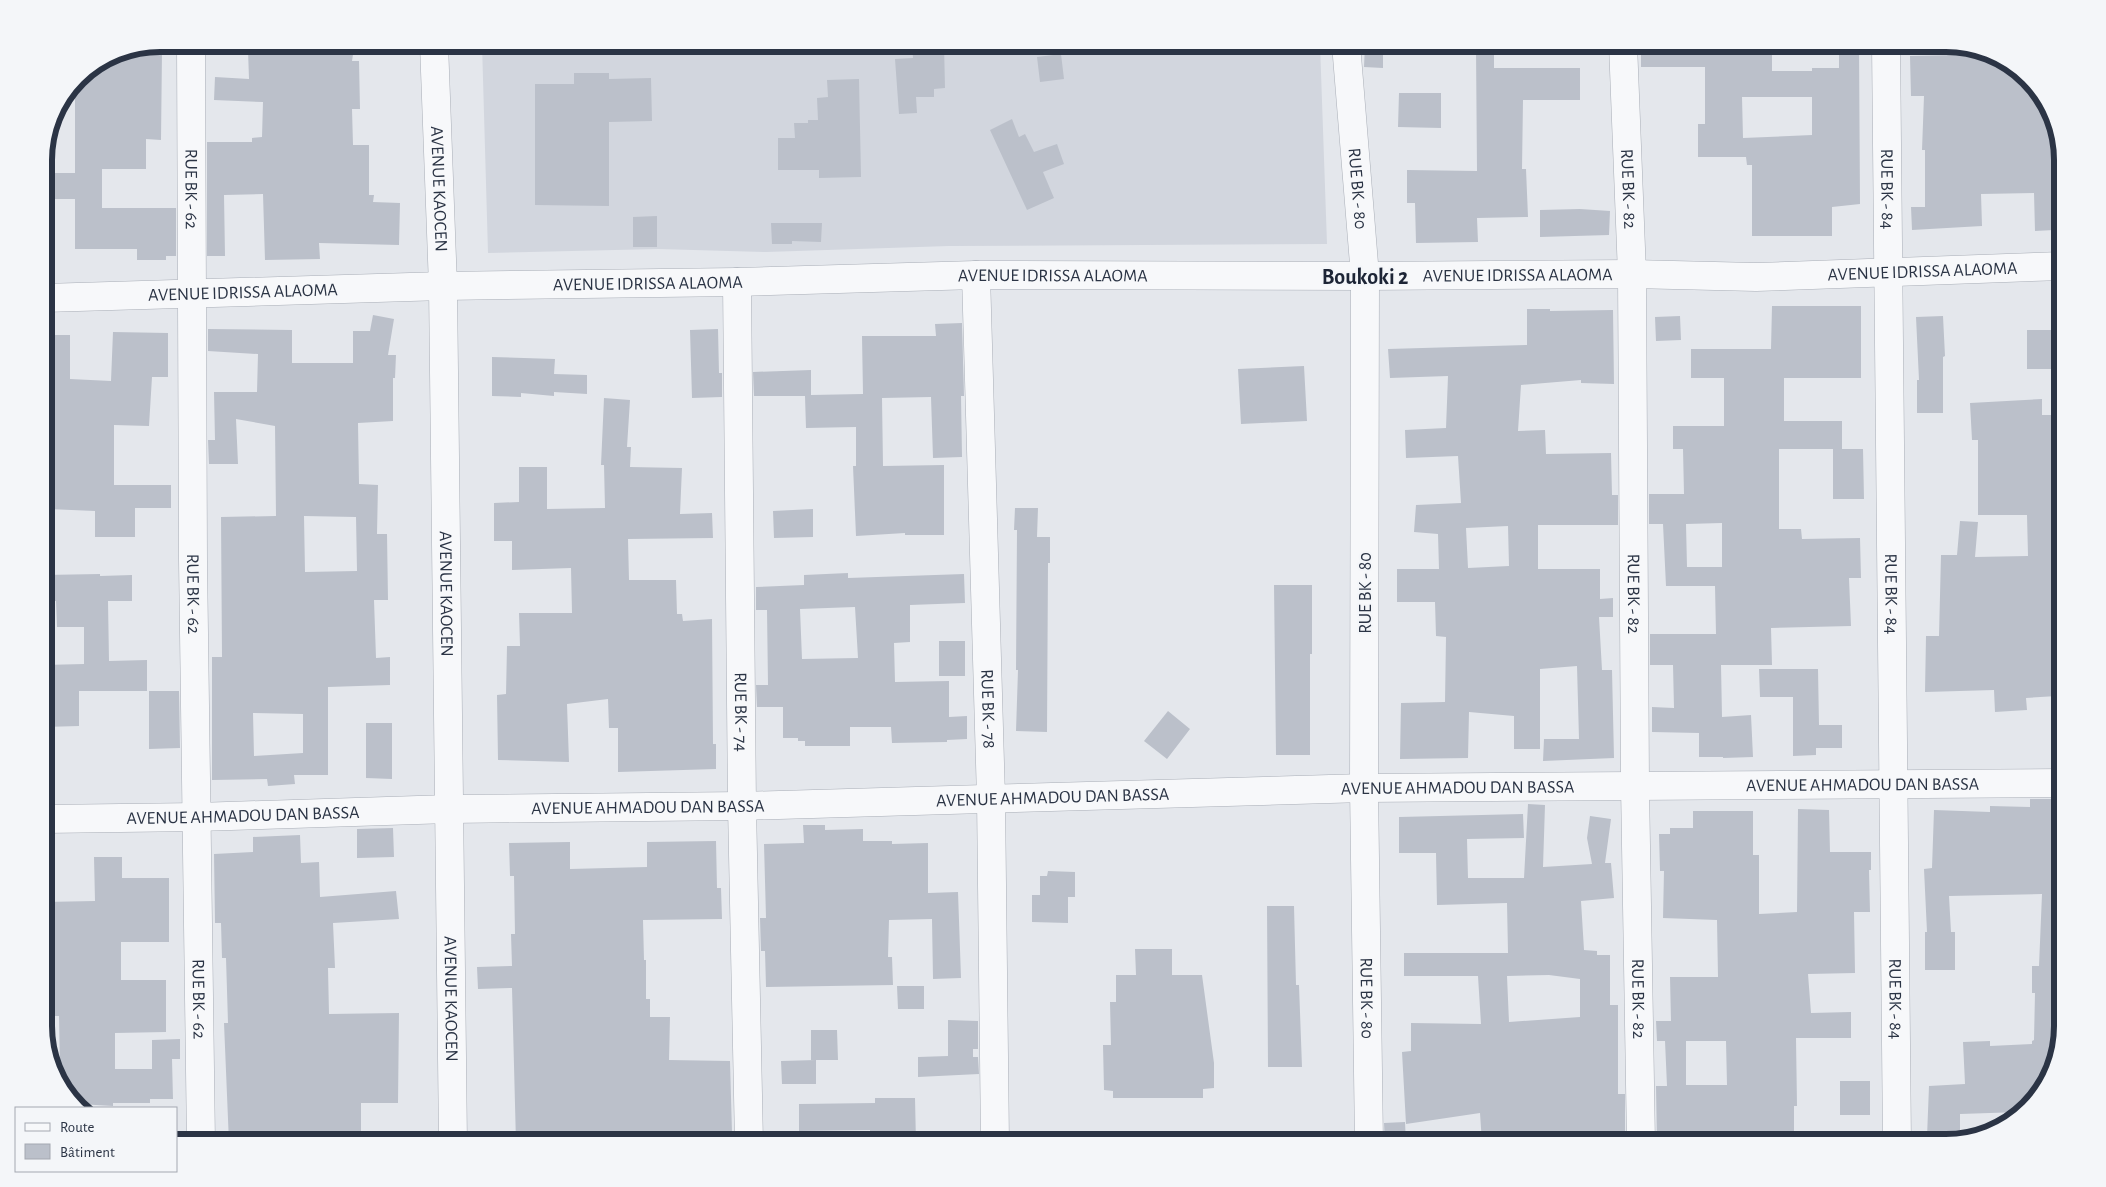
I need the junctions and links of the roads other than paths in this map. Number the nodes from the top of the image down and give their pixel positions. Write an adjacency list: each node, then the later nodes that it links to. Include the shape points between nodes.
1 (191, 52): 13 (street, RUE BK - 62)
2 (434, 52): 12 (street, AVENUE KAOCEN)
3 (1347, 52): 10 (street, RUE BK - 80)
4 (1623, 52): 8 (street, RUE BK - 82)
5 (1886, 52): 7 (street, RUE BK - 84)
6 (2053, 266): 7 (street, AVENUE IDRISSA ALAOMA)
7 (1889, 272): 8 (street, AVENUE IDRISSA ALAOMA, via 1756,277); 16 (street, RUE BK - 84)
8 (1632, 274): 10 (street, AVENUE IDRISSA ALAOMA); 17 (street, RUE BK - 82)
9 (976, 275): 10 (street, AVENUE IDRISSA ALAOMA); 11 (street, AVENUE IDRISSA ALAOMA); 19 (street, RUE BK - 78)
10 (1365, 276): 18 (street, RUE BK - 80)
11 (737, 282): 12 (street, AVENUE IDRISSA ALAOMA); 20 (street, RUE BK - 74)
12 (444, 286): 13 (street, AVENUE IDRISSA ALAOMA); 21 (street, AVENUE KAOCEN)
13 (192, 294): 14 (street, AVENUE IDRISSA ALAOMA); 22 (street, RUE BK - 62)
14 (53, 298)
15 (2054, 783): 16 (street, AVENUE AHMADOU DAN BASSA)
16 (1893, 785): 17 (street, AVENUE AHMADOU DAN BASSA); 30 (street, RUE BK - 84)
17 (1635, 786): 18 (street, AVENUE AHMADOU DAN BASSA); 29 (street, RUE BK - 82)
18 (1364, 788): 19 (street, AVENUE AHMADOU DAN BASSA); 28 (street, RUE BK - 80)
19 (992, 798): 20 (street, AVENUE AHMADOU DAN BASSA); 27 (street, RUE BK - 78)
20 (742, 806): 21 (street, AVENUE AHMADOU DAN BASSA); 26 (street, RUE BK - 74)
21 (449, 809): 22 (street, AVENUE AHMADOU DAN BASSA); 25 (street, AVENUE KAOCEN)
22 (197, 817): 23 (street, AVENUE AHMADOU DAN BASSA); 24 (street, RUE BK - 62)
23 (53, 819)
24 (201, 1134)
25 (453, 1134)
26 (749, 1134)
27 (995, 1134)
28 (1369, 1134)
29 (1641, 1134)
30 (1897, 1134)

